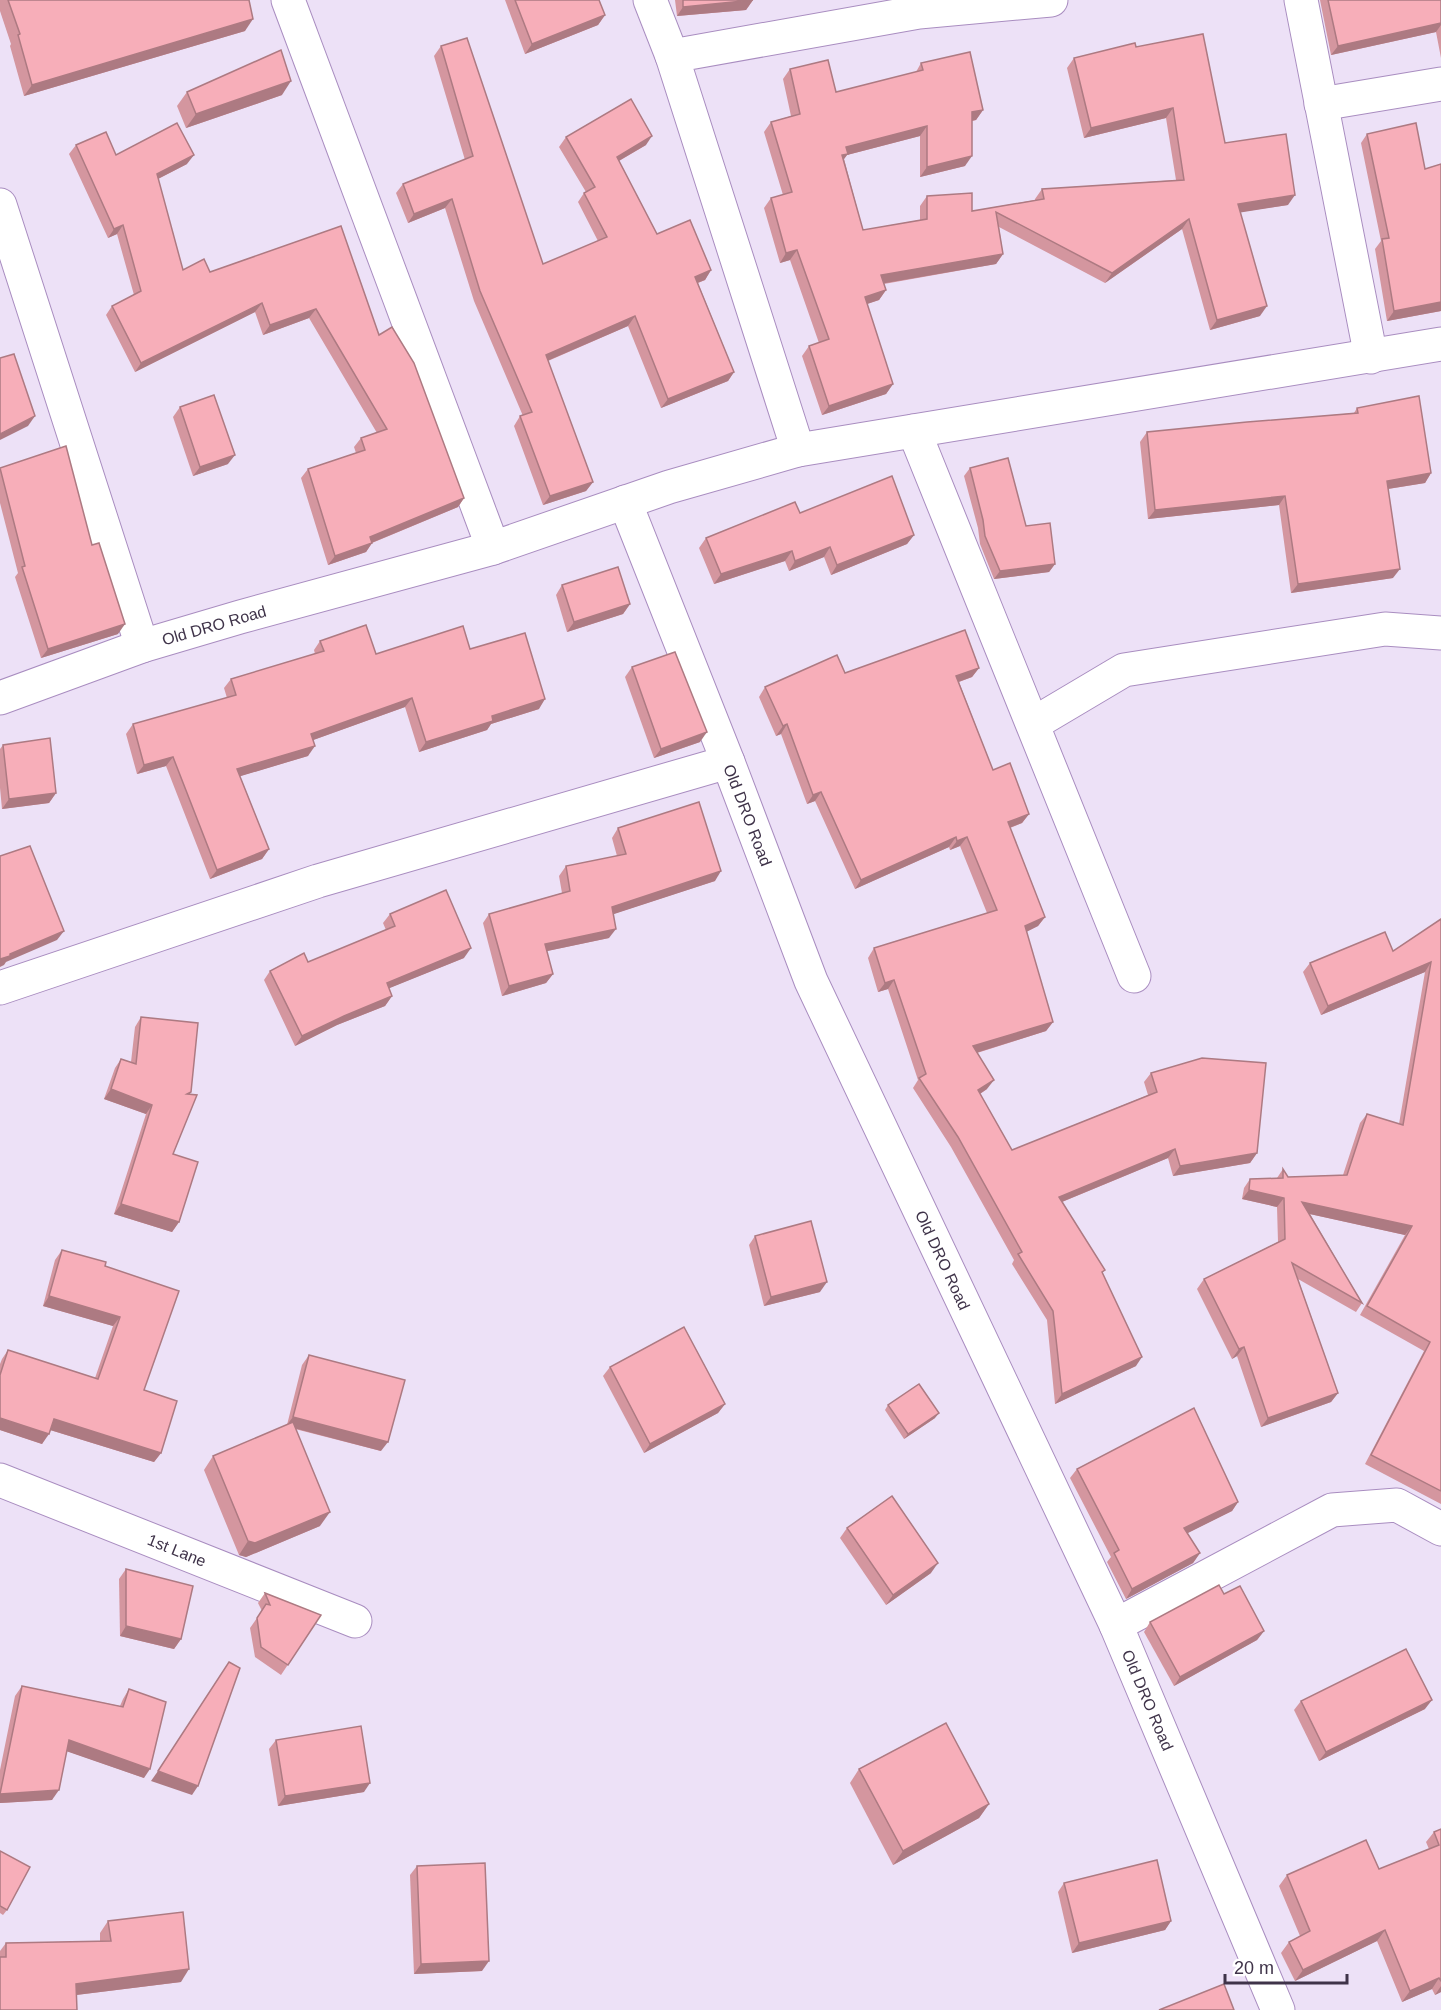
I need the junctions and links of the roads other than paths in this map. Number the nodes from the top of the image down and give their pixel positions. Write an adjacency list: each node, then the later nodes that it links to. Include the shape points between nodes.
1 (288, 0): 14 (street)
2 (650, 0): 5 (street)
3 (1051, 0): 5 (street, via 920,12)
4 (1301, 0): 7 (street)
5 (672, 56): 12 (street)
6 (1441, 84): 7 (street)
7 (1321, 104): 10 (street)
8 (0, 205): 16 (street, Old DRO Road)
9 (1441, 344): 10 (street, Old DRO Road)
10 (1371, 357): 11 (street, Old DRO Road)
11 (914, 431): 12 (street, Old DRO Road); 18 (street)
12 (798, 450): 13 (street, Old DRO Road)
13 (625, 502): 14 (street, Old DRO Road); 19 (street, Old DRO Road)
14 (493, 548): 16 (street, Old DRO Road)
15 (1441, 633): 18 (street, via 1385,629 1124,670)
16 (142, 646): 17 (street)
17 (0, 698)
18 (1033, 724): 20 (street)
19 (728, 762): 21 (street, via 318,881); 25 (street, Old DRO Road, via 811,981)
20 (1134, 976)
21 (0, 988)
22 (0, 1480): 24 (street, 1st Lane)
23 (1441, 1529): 25 (street, via 1396,1505 1332,1510)
24 (355, 1621)
25 (1116, 1625): 26 (street, Old DRO Road)
26 (1278, 2010)

